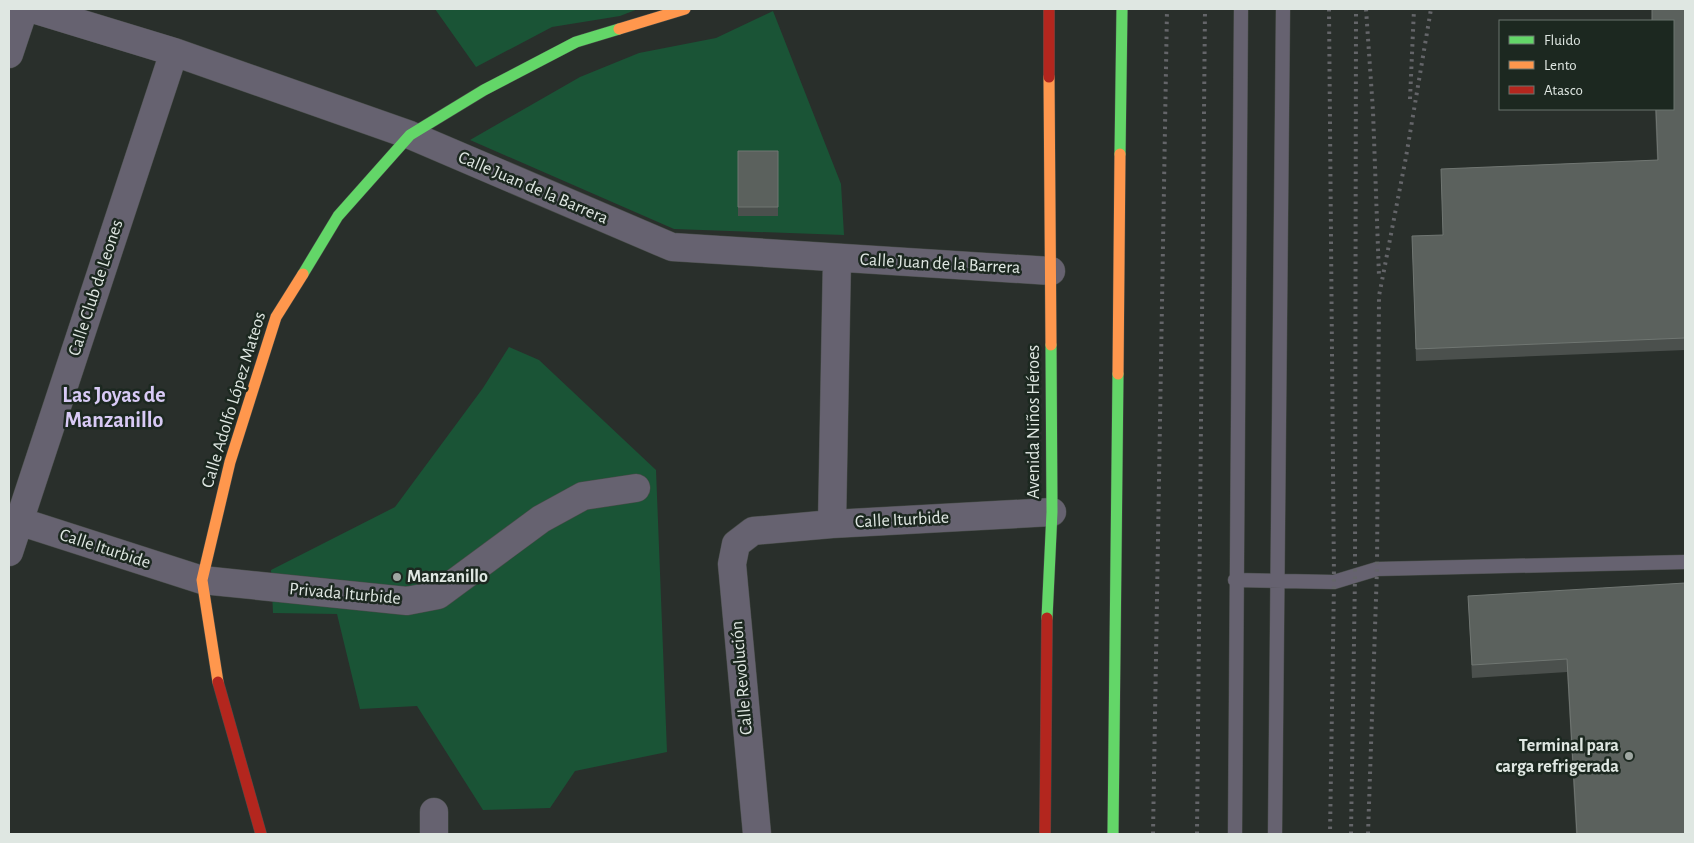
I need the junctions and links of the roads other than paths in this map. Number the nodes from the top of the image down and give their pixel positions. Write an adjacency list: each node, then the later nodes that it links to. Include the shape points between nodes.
1 (24, 9): 9 (street)
2 (33, 9): 8 (street, Calle Juan de la Barrera)
3 (685, 9): 10 (main road, Calle Adolfo López Mateos, via 576,42 484,90)
4 (1049, 9): 12 (main road, Avenida Niños Héroes)
5 (1122, 9): 26 (main road)
6 (1241, 9): 21 (lane)
7 (1283, 9): 22 (lane)
8 (174, 52): 10 (street, Calle Juan de la Barrera); 15 (street, Calle Club de Leones)
9 (9, 54)
10 (410, 135): 11 (street, Calle Juan de la Barrera, via 672,247); 20 (main road, Calle Adolfo López Mateos, via 338,216 276,317 230,462)
11 (837, 258): 12 (street, Calle Juan de la Barrera); 16 (street)
12 (1051, 271): 14 (main road, Avenida Niños Héroes)
13 (636, 488): 20 (street, Privada Iturbide, via 583,496 549,514 438,595 406,601)
14 (1052, 512): 16 (street, Calle Iturbide); 25 (main road, Avenida Niños Héroes, via 1048,568)
15 (14, 520): 18 (street, Calle Club de Leones); 20 (street, Calle Iturbide)
16 (832, 524): 17 (street, Calle Iturbide)
17 (753, 531): 24 (street, Calle Revolución, via 736,544 732,564)
18 (9, 552)
19 (1685, 562): 22 (lane, via 1377,569 1334,582)
20 (202, 580): 23 (main road, Calle Adolfo López Mateos, via 220,695)
21 (1235, 580): 22 (lane); 27 (lane)
22 (1279, 582): 28 (lane)
23 (261, 834)
24 (757, 834)
25 (1045, 834)
26 (1113, 834)
27 (1235, 834)
28 (1276, 834)

